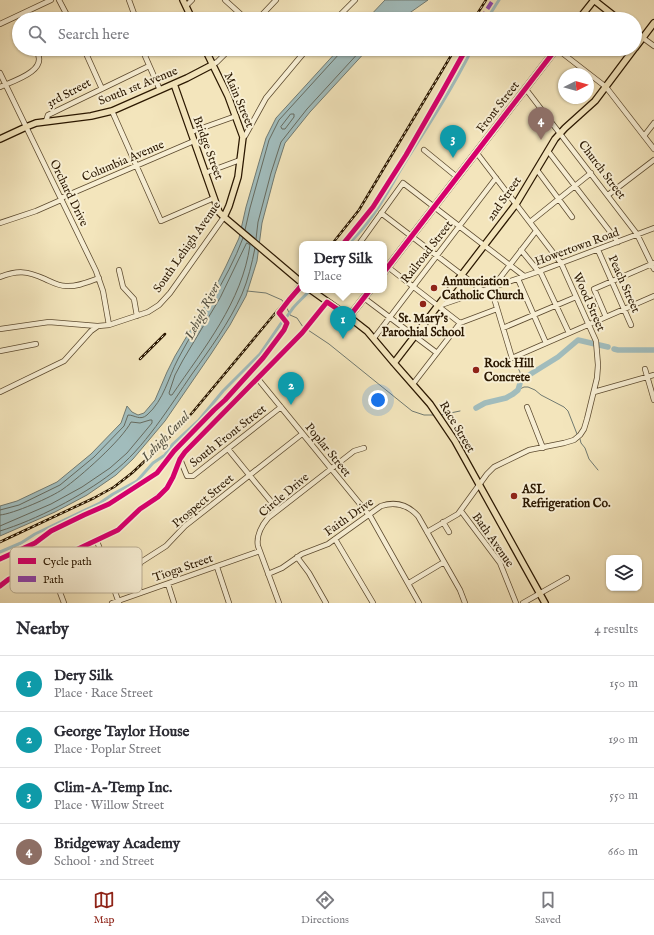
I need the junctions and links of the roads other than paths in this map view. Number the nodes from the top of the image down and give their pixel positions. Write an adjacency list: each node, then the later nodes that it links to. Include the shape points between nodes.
1 (51, 0): 12 (street)
2 (59, 0): 13 (street)
3 (129, 0): 14 (street)
4 (192, 0): 10 (street)
5 (225, 0): 16 (street)
6 (276, 0): 17 (street)
7 (345, 0): 11 (street)
8 (355, 0): 11 (street)
9 (594, 0): 19 (main road); 20 (main road)
10 (184, 3): 15 (main road)
11 (350, 5): 18 (street)
12 (26, 12)
13 (65, 12)
14 (133, 12)
15 (188, 12)
16 (238, 12)
17 (265, 12)
18 (343, 12)
19 (585, 12)
20 (609, 12)
21 (12, 18): 23 (street)
22 (654, 23): 24 (main road, 2nd Street)
23 (0, 24)
24 (642, 38): 25 (street)
25 (654, 46)
26 (39, 56): 39 (street, via 40,61 36,69)
27 (87, 56): 43 (street)
28 (145, 56): 36 (street)
29 (208, 56): 35 (main road, Main Street)
30 (223, 56): 35 (street)
31 (301, 56): 53 (street, via 266,98)
32 (550, 56): 42 (main road, Front Street)
33 (565, 56): 41 (street)
34 (628, 56): 41 (main road, 2nd Street)
35 (212, 65): 38 (main road, South 1st Avenue); 46 (main road, Main Street)
36 (149, 66): 43 (street, 3rd Street); 44 (street)
37 (0, 73): 39 (street, Orchard Drive)
38 (174, 84): 44 (main road, South 1st Avenue); 50 (main road, Bridge Street)
39 (6, 85): 40 (street); 49 (street, Orchard Drive)
40 (0, 87)
41 (606, 87): 51 (main road, 2nd Street, via 589,107); 52 (street)
42 (525, 88): 51 (street, Church Street); 59 (main road, Front Street)
43 (102, 89): 47 (street, 3rd Street, via 48,115)
44 (160, 90): 45 (main road, South 1st Avenue)
45 (112, 111): 47 (main road, South 1st Avenue); 62 (street)
46 (236, 116): 50 (street); 53 (main road, Main Street)
47 (46, 121): 49 (main road, 3rd Street)
48 (654, 123): 52 (street)
49 (26, 126): 54 (main road, 3rd Street); 71 (street, Orchard Drive)
50 (191, 132): 55 (main road, Bridge Street)
51 (560, 133): 58 (main road, 2nd Street); 65 (street, Church Street)
52 (644, 136): 56 (street)
53 (243, 137): 60 (main road, South Lehigh Avenue)
54 (0, 140)
55 (194, 141): 62 (street, Columbia Avenue); 64 (main road, Bridge Street)
56 (654, 149)
57 (424, 150): 66 (street)
58 (548, 151): 63 (main road, 2nd Street); 68 (street)
59 (476, 152): 66 (main road, Front Street); 67 (street, Wood Street)
60 (240, 160): 64 (street); 76 (main road, South Lehigh Avenue, via 235,186)
61 (654, 160): 69 (street)
62 (136, 166): 70 (street, via 161,221); 71 (street, Columbia Avenue)
63 (537, 170): 72 (street); 73 (main road, 2nd Street)
64 (205, 173): 70 (main road, Bridge Street)
65 (592, 173): 68 (street); 69 (street, Church Street)
66 (457, 177): 74 (main road, Front Street)
67 (496, 178): 73 (street, Wood Street); 80 (street, Railroad Street)
68 (576, 187): 72 (street); 86 (street)
69 (608, 195): 83 (street, Church Street)
70 (214, 198): 76 (main road, Bridge Street)
71 (61, 199): 78 (street, Columbia Avenue, via 36,211); 102 (street, Orchard Drive)
72 (559, 200): 77 (street); 79 (street)
73 (516, 204): 79 (street, Wood Street); 87 (main road, 2nd Street)
74 (434, 207): 75 (street, via 403,183); 80 (street); 84 (main road, Front Street)
75 (382, 213): 84 (street); 85 (street)
76 (224, 217): 104 (main road); 120 (street, South Lehigh Avenue, via 164,301)
77 (572, 217)
78 (0, 222)
79 (530, 222): 82 (street, Wood Street)
80 (460, 226): 87 (street); 90 (street, Railroad Street)
81 (654, 228): 83 (street, Howertown Road)
82 (536, 231): 88 (street); 91 (street, Wood Street)
83 (637, 234): 86 (street, Howertown Road); 92 (street, Church Street)
84 (412, 236): 90 (street); 94 (main road, Front Street)
85 (361, 241)
86 (618, 242): 89 (street, Howertown Road)
87 (485, 246): 93 (street); 99 (main road, 2nd Street)
88 (521, 250): 93 (street); 98 (street)
89 (598, 250): 91 (street, Howertown Road); 105 (street, Peach Street)
90 (437, 256): 99 (street); 106 (street, Railroad Street)
91 (561, 263): 98 (street, Howertown Road); 112 (street, Wood Street)
92 (653, 263): 96 (street, Church Street); 105 (street)
93 (510, 265): 100 (street); 107 (street)
94 (387, 266)
95 (387, 269): 106 (street)
96 (654, 269)
97 (119, 270): 120 (street, via 123,287 134,299)
98 (539, 271): 100 (street, Howertown Road); 116 (street)
99 (462, 275): 108 (street); 115 (main road, 2nd Street)
100 (524, 276): 103 (street, Howertown Road)
101 (0, 277): 102 (street, via 25,272 56,284 70,286)
102 (99, 278): 125 (street, Orchard Drive)
103 (518, 279): 107 (street, Howertown Road); 119 (street)
104 (299, 281)
105 (612, 281): 118 (street, Peach Street); 123 (street, via 594,289)
106 (413, 287): 115 (street); 122 (street, Railroad Street)
107 (492, 288): 108 (street, Howertown Road); 117 (street)
108 (483, 291): 115 (street, Howertown Road)
109 (315, 293): 114 (main road, Race Street)
110 (368, 293): 113 (main road)
111 (654, 296): 118 (street)
112 (576, 297): 116 (street); 126 (street, Wood Street)
113 (364, 298): 121 (main road); 122 (street)
114 (327, 302): 121 (main road, Race Street); 142 (street, via 306,329)
115 (438, 306): 124 (street); 132 (main road, 2nd Street)
116 (556, 306): 119 (street); 131 (street)
117 (497, 309): 124 (street); 129 (street)
118 (624, 309): 123 (street); 128 (street, Peach Street)
119 (534, 315): 129 (street); 134 (street)
120 (138, 316): 125 (street, South Lehigh Avenue)
121 (349, 316): 133 (main road, Race Street)
122 (390, 317): 132 (street); 133 (street, Railroad Street)
123 (606, 317): 126 (street)
124 (460, 322): 137 (street)
125 (110, 325): 127 (street, South Lehigh Avenue)
126 (589, 325): 131 (street); 145 (street, Wood Street, via 597,347 598,372)
127 (98, 326): 130 (street, South Lehigh Avenue, via 49,322); 144 (street, via 64,361)
128 (631, 326)
129 (503, 328): 134 (street, via 512,358)
130 (0, 329)
131 (569, 333): 134 (street)
132 (415, 336): 137 (street); 138 (main road, 2nd Street)
133 (374, 338): 138 (main road, Race Street)
134 (546, 343)
135 (36, 344): 136 (street)
136 (0, 351)
137 (437, 353): 143 (street)
138 (394, 363): 143 (main road, Race Street)
139 (645, 369): 141 (street)
140 (654, 375): 141 (street)
141 (647, 377): 145 (street); 146 (street)
142 (258, 379): 147 (street, Poplar Street); 153 (street)
143 (413, 384): 156 (main road, Race Street, via 441,419)
144 (0, 392)
145 (594, 392): 151 (street, Wood Street, via 580,435 571,441)
146 (654, 400)
147 (281, 407): 149 (street, Poplar Street); 152 (street, South Front Street)
148 (527, 407): 151 (street)
149 (302, 434): 154 (street, Poplar Street); 155 (street, Prospect Street)
150 (364, 448): 154 (street, Circle Drive, via 354,451)
151 (543, 448): 156 (street, via 529,450 499,464)
152 (228, 449): 153 (street, South Front Street, via 194,476 187,476); 155 (street)
153 (180, 459): 164 (street, via 170,483 162,492 118,530)
154 (331, 469): 157 (street, Circle Drive); 159 (street, Poplar Street)
155 (250, 476): 157 (street); 169 (street, Prospect Street, via 185,526 166,546)
156 (478, 485): 158 (street); 181 (main road, Race Street)
157 (278, 510): 167 (street, Circle Drive, via 263,525 258,540)
158 (461, 511): 160 (street); 192 (street, Bath Avenue, via 500,563)
159 (369, 515): 161 (street, Faith Drive, via 386,504 404,505 415,512); 163 (street, Faith Drive); 175 (street, Poplar Street)
160 (443, 522): 161 (street); 162 (street)
161 (427, 532): 170 (street, Faith Drive)
162 (449, 532)
163 (335, 539): 168 (street, Faith Drive); 189 (street)
164 (97, 541): 165 (street); 166 (street)
165 (84, 547)
166 (99, 547)
167 (260, 551): 171 (street, Tioga Street); 172 (street, Circle Drive)
168 (297, 557): 172 (street, Faith Drive); 188 (street)
169 (142, 562)
170 (444, 562): 175 (street); 191 (street, Faith Drive)
171 (217, 567): 176 (street, Tioga Street); 186 (street)
172 (268, 574): 187 (street, Circle Drive)
173 (567, 578): 181 (street)
174 (10, 579): 177 (street)
175 (409, 583): 190 (street, Poplar Street)
176 (168, 584): 178 (street, Tioga Street); 185 (street)
177 (0, 586)
178 (142, 592)
179 (60, 593): 183 (street)
180 (140, 593): 182 (street, Tioga Street)
181 (540, 593): 193 (street); 194 (main road, Race Street)
182 (118, 602): 184 (street, Tioga Street)
183 (64, 603)
184 (112, 603)
185 (174, 603)
186 (229, 603)
187 (279, 603)
188 (326, 603)
189 (373, 603)
190 (419, 603)
191 (465, 603)
192 (516, 603)
193 (522, 603)
194 (545, 603)

